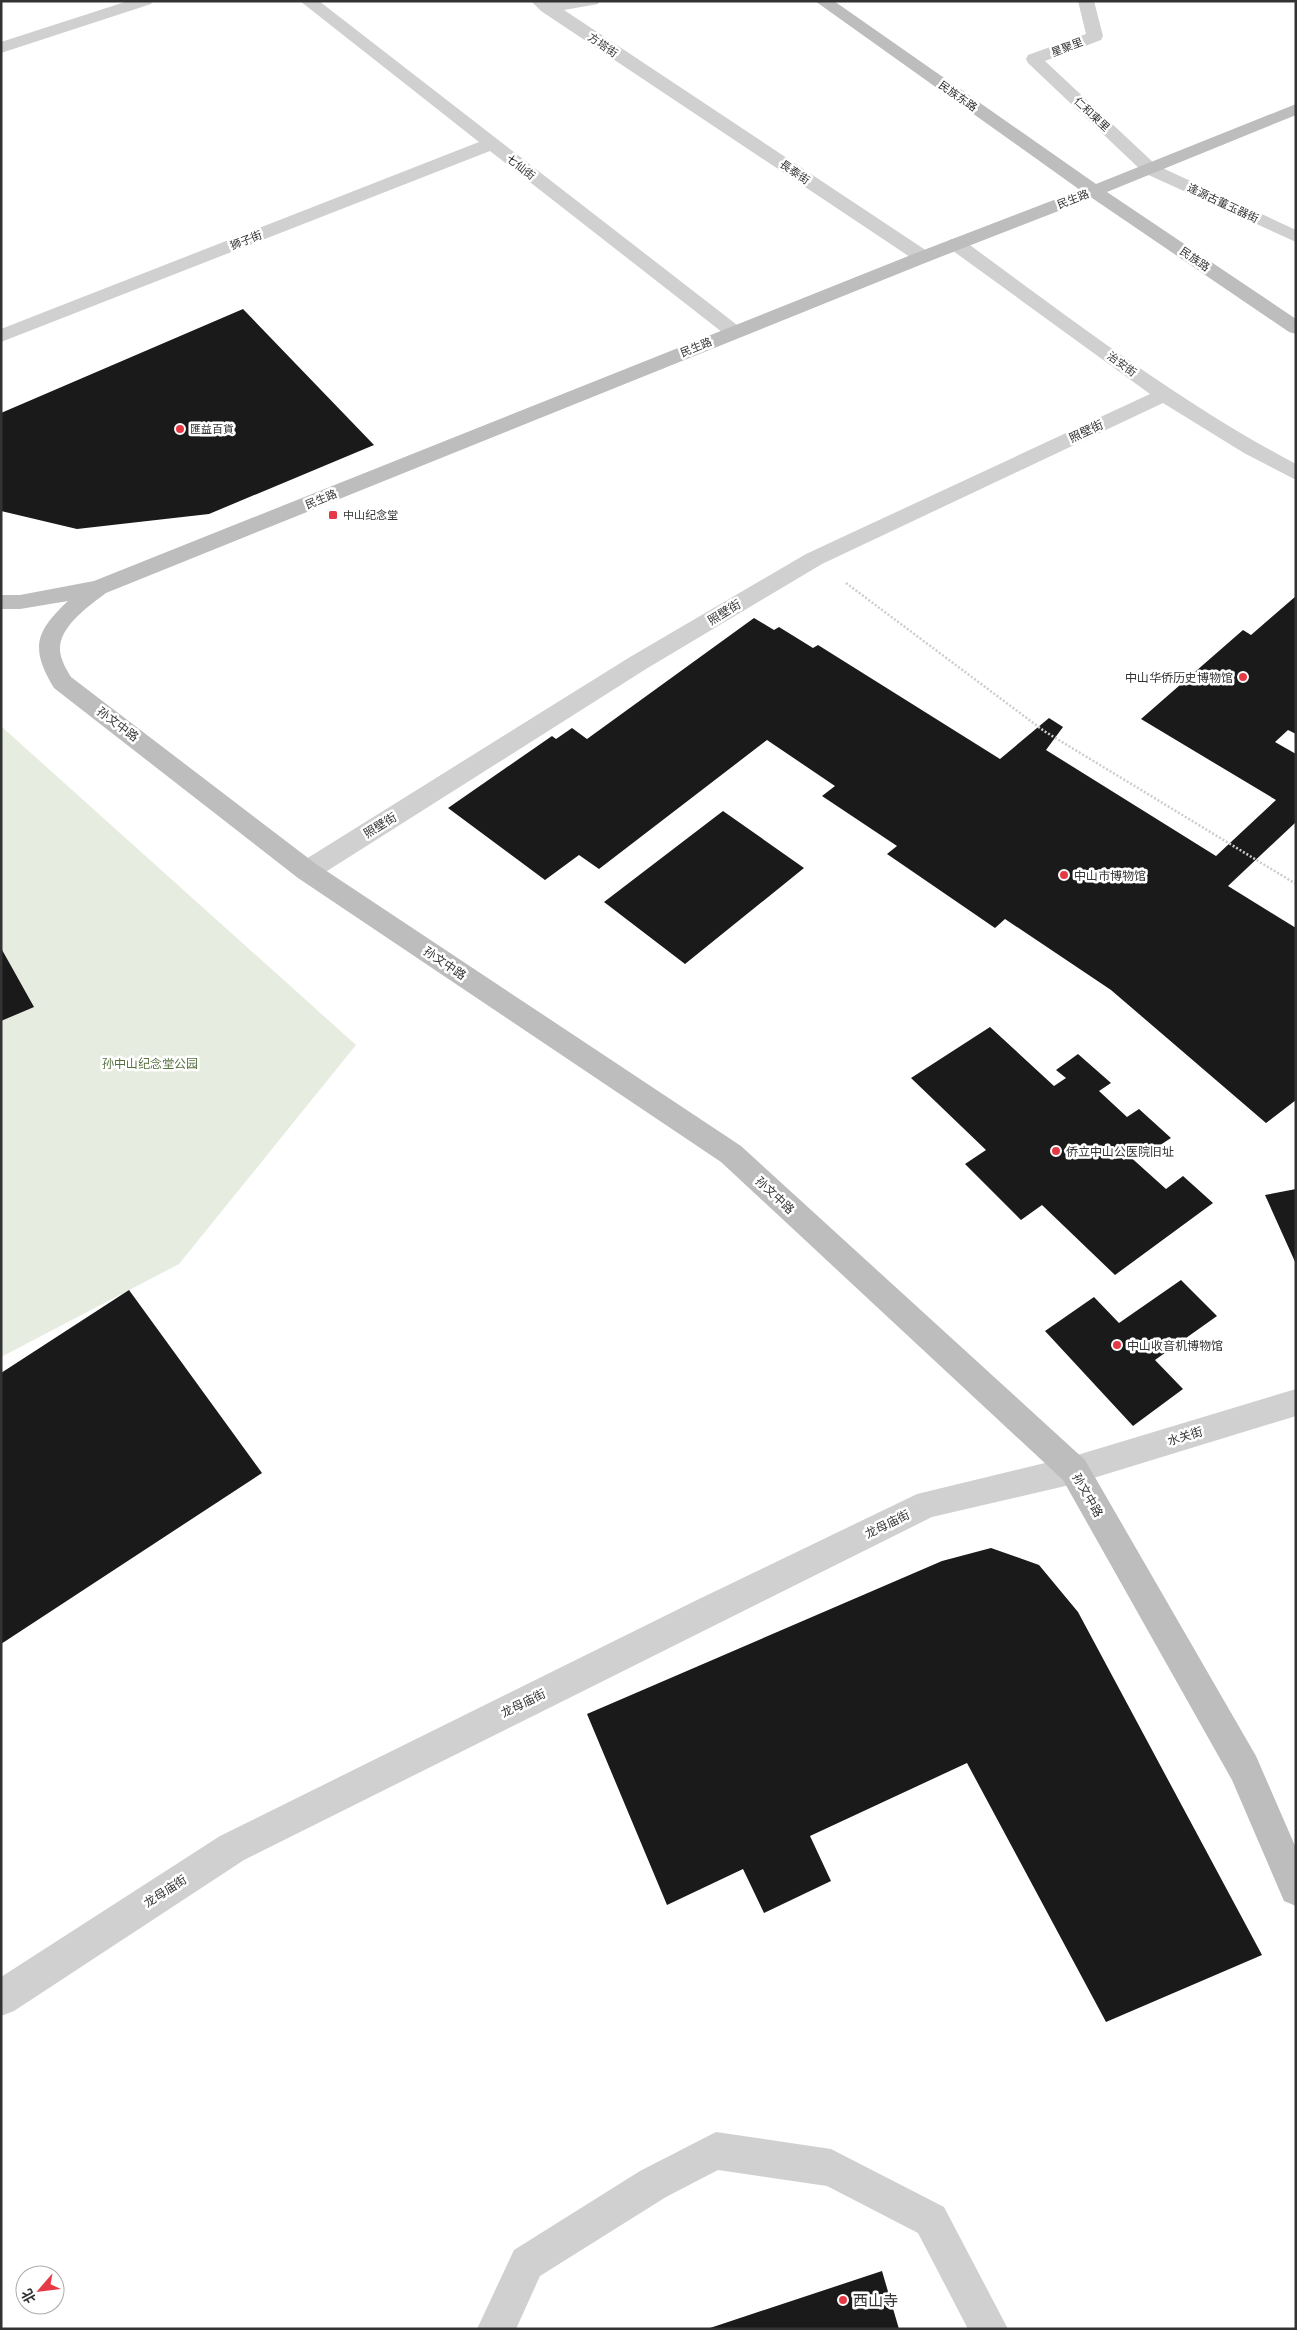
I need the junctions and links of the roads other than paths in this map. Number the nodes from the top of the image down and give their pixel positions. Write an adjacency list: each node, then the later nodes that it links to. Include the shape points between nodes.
1 (145, 1): 7 (street)
2 (308, 1): 13 (street, 七仙街)
3 (592, 1): 6 (street)
4 (823, 1): 15 (street, 民族东路)
5 (1086, 1): 8 (street, 星聚里, via 1095,36)
6 (543, 5): 9 (street, 方塔街)
7 (1, 48)
8 (1034, 59): 14 (street, 仁和東里)
9 (668, 88): 18 (street, 長泰街)
10 (1296, 109): 11 (street, 民生路)
11 (1277, 117): 12 (street); 14 (street, 民生路)
12 (1296, 126)
13 (491, 144): 20 (street, 七仙街); 21 (street, 狮子街)
14 (1150, 169): 15 (street, 民生路); 16 (street, 逢源古董玉器街)
15 (1094, 191): 17 (street, 民生路); 19 (street, 民族路)
16 (1296, 237)
17 (956, 244): 18 (street, 民生路); 22 (street, 治安街)
18 (923, 257): 20 (street, 民生路)
19 (1296, 328)
20 (734, 332): 24 (street, 民生路)
21 (2, 335)
22 (1164, 395): 23 (street, 治安街, via 1254,452); 26 (street, 照壁街, via 814,559 638,663)
23 (1296, 473)
24 (98, 588): 25 (street, via 20,602); 26 (street, 孙文中路, via 74,606 49,645 51,661 62,682)
25 (1, 602)
26 (307, 870): 28 (street, 孙文中路, via 731,1154)
27 (1296, 1402): 28 (street, 水关街)
28 (1074, 1470): 29 (street, 孙文中路, via 1244,1768); 30 (street, 龙母庙街, via 928,1504 708,1611 232,1848)
29 (1296, 1889)
30 (1, 1998)
31 (496, 2329): 32 (street, via 526,2263 653,2184 716,2151 831,2168 931,2220)
32 (989, 2329)

